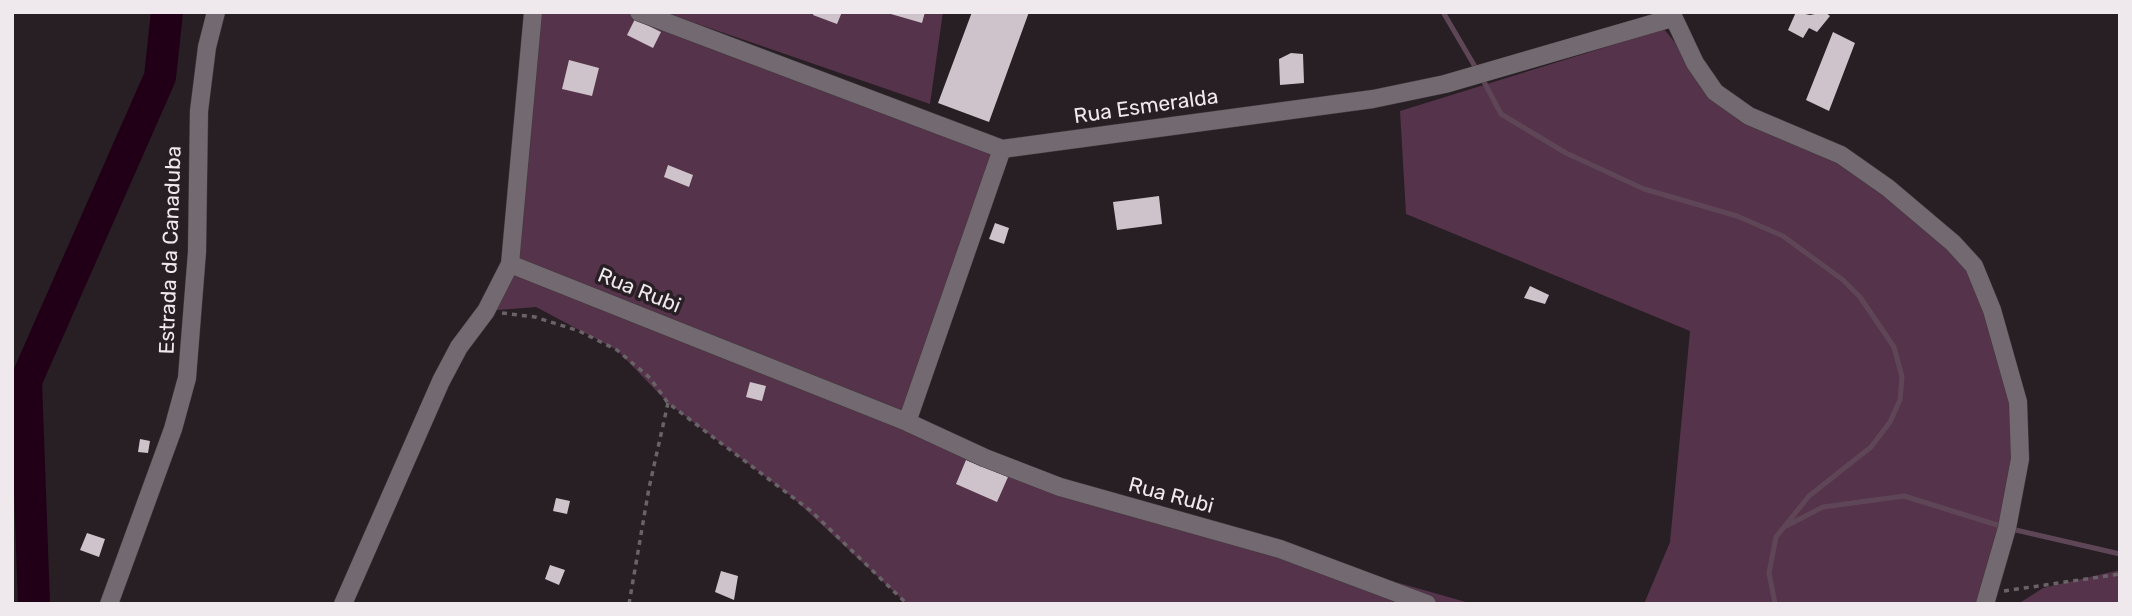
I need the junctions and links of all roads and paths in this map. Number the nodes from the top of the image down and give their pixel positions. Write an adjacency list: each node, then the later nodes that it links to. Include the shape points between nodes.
1 (216, 12): 12 (street, Estrada da Canaduba, via 199,111 197,252 187,378 173,429)
2 (533, 12): 6 (street)
3 (639, 12): 5 (street, Rua Esmeralda)
4 (1672, 15): 5 (street, Rua Esmeralda, via 1445,84 1373,99); 11 (street, via 1715,92 1749,116 1841,155 1897,196 1974,266 1992,310 2018,402 2020,459)
5 (1002, 149): 9 (street)
6 (510, 264): 7 (street); 9 (street, Rua Rubi)
7 (486, 311): 8 (path, via 535,317 579,331 617,351 650,378); 13 (street, via 441,381)
8 (668, 403): 14 (path); 15 (path, via 811,511)
9 (907, 422): 16 (street, Rua Rubi, via 1060,487 1280,549)
10 (2120, 574): 11 (path)
11 (1987, 599)
12 (108, 604)
13 (343, 604)
14 (629, 604)
15 (907, 604)
16 (1427, 604)

